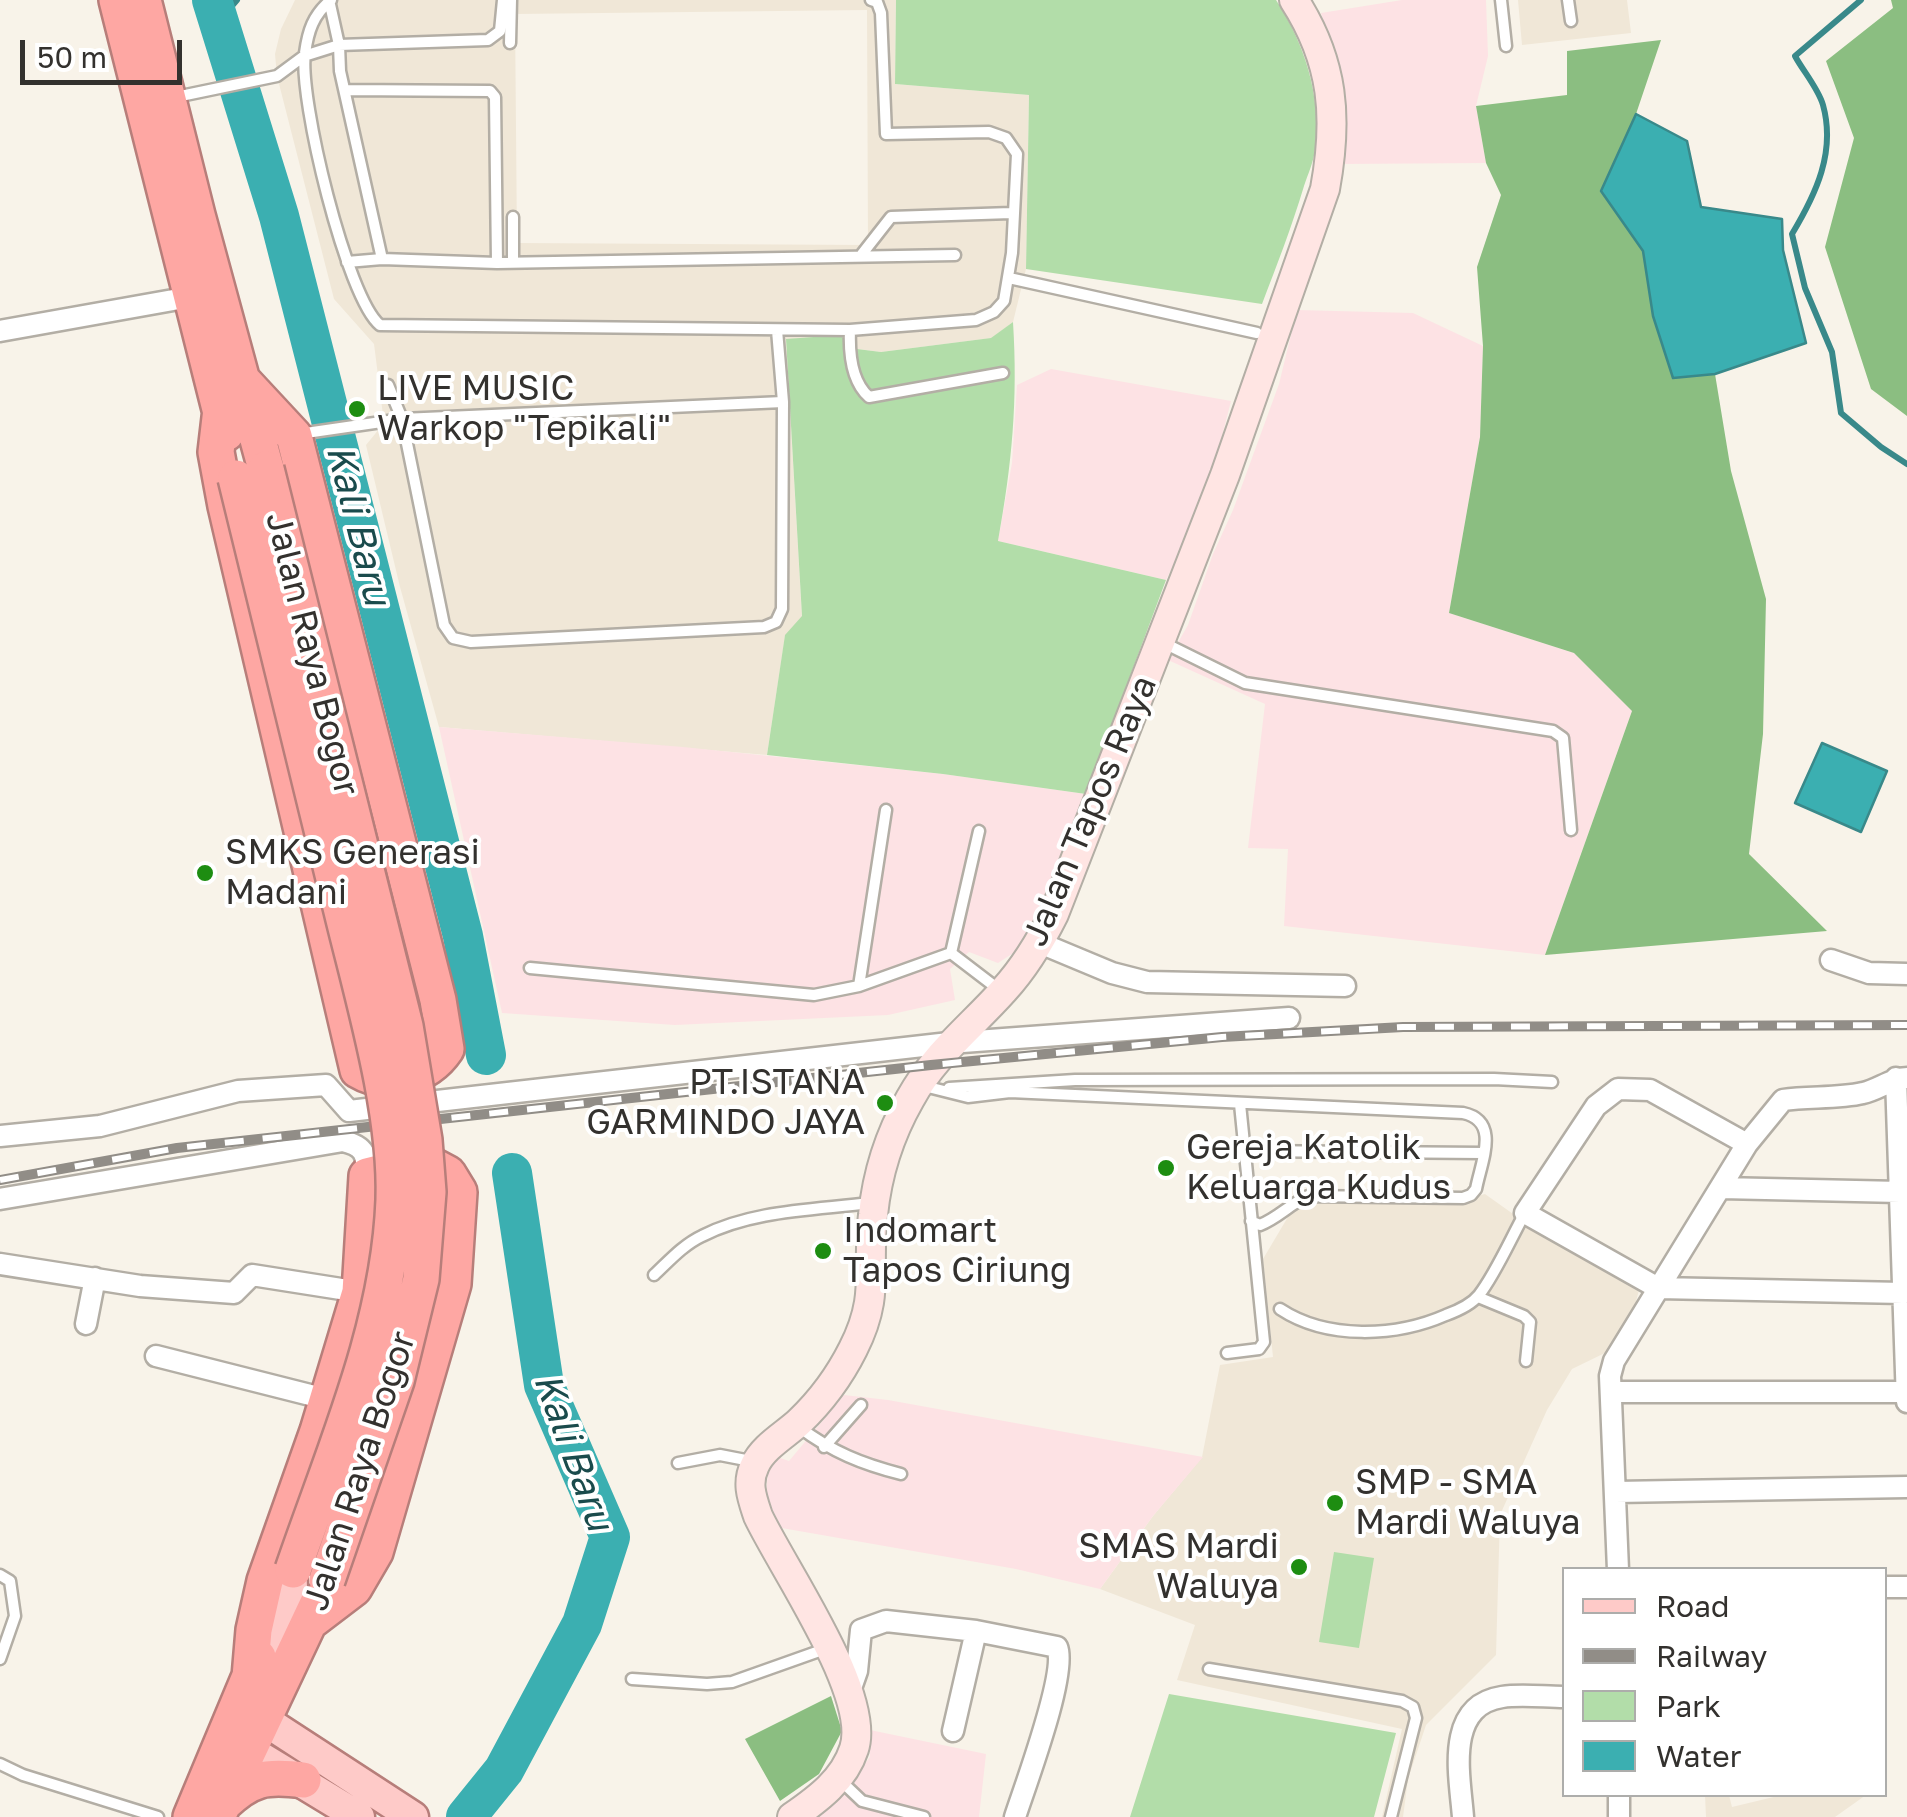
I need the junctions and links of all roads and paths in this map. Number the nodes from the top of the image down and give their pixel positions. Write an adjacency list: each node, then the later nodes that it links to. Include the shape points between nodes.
1 (126, 0): 15 (highway, Jalan Raya Bogor)
2 (330, 0): 11 (lane); 13 (lane, via 313,18)
3 (503, 0): 11 (lane, via 500,31 488,40)
4 (511, 0): 10 (lane)
5 (870, 0): 16 (lane, via 881,13 886,134 989,132 1006,138 1017,154)
6 (1294, 0): 38 (main road, Jalan Tapos Raya, via 1324,58 1331,96 1333,145 1325,189)
7 (1501, 0): 12 (lane)
8 (1568, 0): 9 (lane)
9 (1572, 21)
10 (510, 43)
11 (339, 45): 13 (lane); 14 (lane)
12 (1506, 46)
13 (304, 56): 15 (lane, via 273,77); 22 (lane, via 305,95)
14 (344, 90): 20 (lane); 23 (lane, via 490,90 496,97)
15 (154, 101): 25 (highway, Jalan Raya Bogor)
16 (1011, 213): 18 (lane, via 892,217); 24 (lane)
17 (512, 217): 21 (lane)
18 (862, 254): 19 (lane); 21 (lane)
19 (954, 255)
20 (382, 259): 22 (lane); 23 (lane)
21 (512, 260): 23 (lane)
22 (347, 262): 26 (lane, via 370,318 396,328)
23 (496, 262)
24 (1009, 278): 27 (lane, via 1004,301 976,320); 29 (lane)
25 (204, 313): 28 (street); 31 (highway, Jalan Raya Bogor); 34 (highway, Jalan Raya Bogor)
26 (777, 330): 27 (lane); 33 (lane)
27 (850, 330): 30 (lane, via 858,387 869,397)
28 (0, 332)
29 (1257, 334)
30 (1004, 372)
31 (241, 379): 36 (highway); 37 (highway, Jalan Raya Bogor)
32 (388, 386): 35 (lane)
33 (782, 402): 35 (lane); 35 (lane, via 782,608 776,622 764,628 490,641 454,638 444,625)
34 (221, 410): 37 (highway, Jalan Raya Bogor); 52 (highway, via 216,452 226,506)
35 (402, 420): 36 (lane)
36 (302, 434): 52 (highway, via 446,1049 420,1073 372,1078)
37 (251, 473): 95 (highway, Jalan Raya Bogor, bridge, via 371,1033 392,1148 394,1199 387,1278 370,1346); 97 (highway, Jalan Raya Bogor, bridge, via 406,1026 428,1192 421,1279 396,1381)
38 (1161, 641): 40 (lane, via 1245,683 1553,731 1567,754); 42 (main road, Jalan Tapos Raya)
39 (886, 810): 47 (lane)
40 (1571, 830)
41 (979, 831): 43 (lane)
42 (1040, 943): 48 (street, via 1147,982); 49 (main road, Jalan Tapos Raya)
43 (951, 954): 47 (lane); 49 (lane)
44 (1831, 960): 46 (street, via 1869,973)
45 (530, 968): 47 (lane, via 814,994)
46 (1907, 974)
47 (859, 986)
48 (1345, 986)
49 (1002, 992): 51 (main road, Jalan Tapos Raya)
50 (1289, 1018): 51 (street)
51 (950, 1043): 55 (main road, Jalan Tapos Raya); 57 (street)
52 (358, 1070): 57 (street)
53 (1902, 1078): 59 (street, via 1850,1096 1783,1100); 62 (street)
54 (1552, 1082): 55 (lane, via 1094,1080)
55 (932, 1087): 56 (lane, via 968,1097 1010,1092); 67 (main road, Jalan Tapos Raya, via 893,1137)
56 (1240, 1104): 60 (lane); 61 (lane, via 1463,1113 1485,1126)
57 (366, 1109): 58 (street, via 348,1111 326,1085 238,1090 100,1126)
58 (0, 1136)
59 (1747, 1144): 64 (street); 68 (street, via 1650,1090 1618,1089 1596,1106)
60 (1245, 1151): 61 (lane); 69 (lane)
61 (1483, 1153): 69 (lane, via 1471,1196 1308,1196 1272,1220)
62 (1903, 1170): 65 (street)
63 (368, 1176): 66 (street, via 367,1156 343,1140); 75 (highway); 97 (highway, via 407,1166 448,1174 459,1192 453,1284 375,1552 354,1588)
64 (1721, 1188): 65 (street); 74 (street)
65 (1900, 1192): 73 (street)
66 (0, 1199)
67 (875, 1202): 71 (lane, via 721,1227 681,1249); 87 (main road, Jalan Tapos Raya, via 873,1288 864,1323 829,1389)
68 (1525, 1213): 74 (street); 76 (lane)
69 (1252, 1221): 79 (lane, via 1264,1342 1258,1350)
70 (0, 1264): 72 (street)
71 (654, 1276)
72 (95, 1278): 75 (street, via 234,1292 252,1275); 78 (street)
73 (1905, 1282): 74 (street); 83 (street)
74 (1658, 1288): 82 (street, via 1614,1362)
75 (360, 1292): 84 (highway)
76 (1478, 1297): 77 (lane, via 1428,1323 1382,1333 1302,1320); 81 (lane, via 1530,1322)
77 (1280, 1309)
78 (86, 1324)
79 (1227, 1353)
80 (156, 1356): 84 (street)
81 (1526, 1361)
82 (1611, 1392): 83 (street); 93 (street)
83 (1907, 1392): 85 (street)
84 (326, 1399): 102 (highway, via 265,1580)
85 (1907, 1402)
86 (861, 1405): 88 (lane)
87 (796, 1425): 88 (lane); 89 (main road, Jalan Tapos Raya)
88 (824, 1447): 91 (lane)
89 (756, 1462): 90 (lane, via 720,1455); 99 (main road, via 750,1492 758,1516)
90 (678, 1464)
91 (901, 1474)
92 (1907, 1487): 93 (street)
93 (1616, 1492): 94 (street)
94 (1618, 1567)
95 (292, 1573): 102 (highway, Jalan Raya Bogor); 107 (main road, via 282,1643 247,1728)
96 (0, 1575): 100 (lane, via 10,1581 16,1616)
97 (312, 1620): 107 (highway, Jalan Raya Bogor)
98 (976, 1631): 104 (street, via 886,1622 860,1630); 106 (street); 117 (street, via 1059,1650 1038,1750)
99 (828, 1648): 103 (lane, via 732,1682); 104 (main road)
100 (0, 1659)
101 (1209, 1668): 118 (lane, via 1413,1707 1416,1718)
102 (250, 1677): 111 (highway, Jalan Raya Bogor)
103 (632, 1679)
104 (850, 1691): 109 (main road, via 857,1738)
105 (1562, 1697): 119 (street, via 1503,1697 1475,1709 1462,1726 1458,1755)
106 (952, 1730)
107 (256, 1735): 110 (main road); 111 (highway, Jalan Raya Bogor); 114 (main road)
108 (0, 1764): 112 (lane)
109 (839, 1779): 115 (main road); 116 (lane, via 862,1801)
110 (303, 1780): 111 (highway, via 259,1780); 113 (main road)
111 (210, 1813)
112 (158, 1817)
113 (359, 1817)
114 (414, 1817)
115 (792, 1817)
116 (924, 1817)
117 (1015, 1817)
118 (1391, 1817)
119 (1463, 1817)

